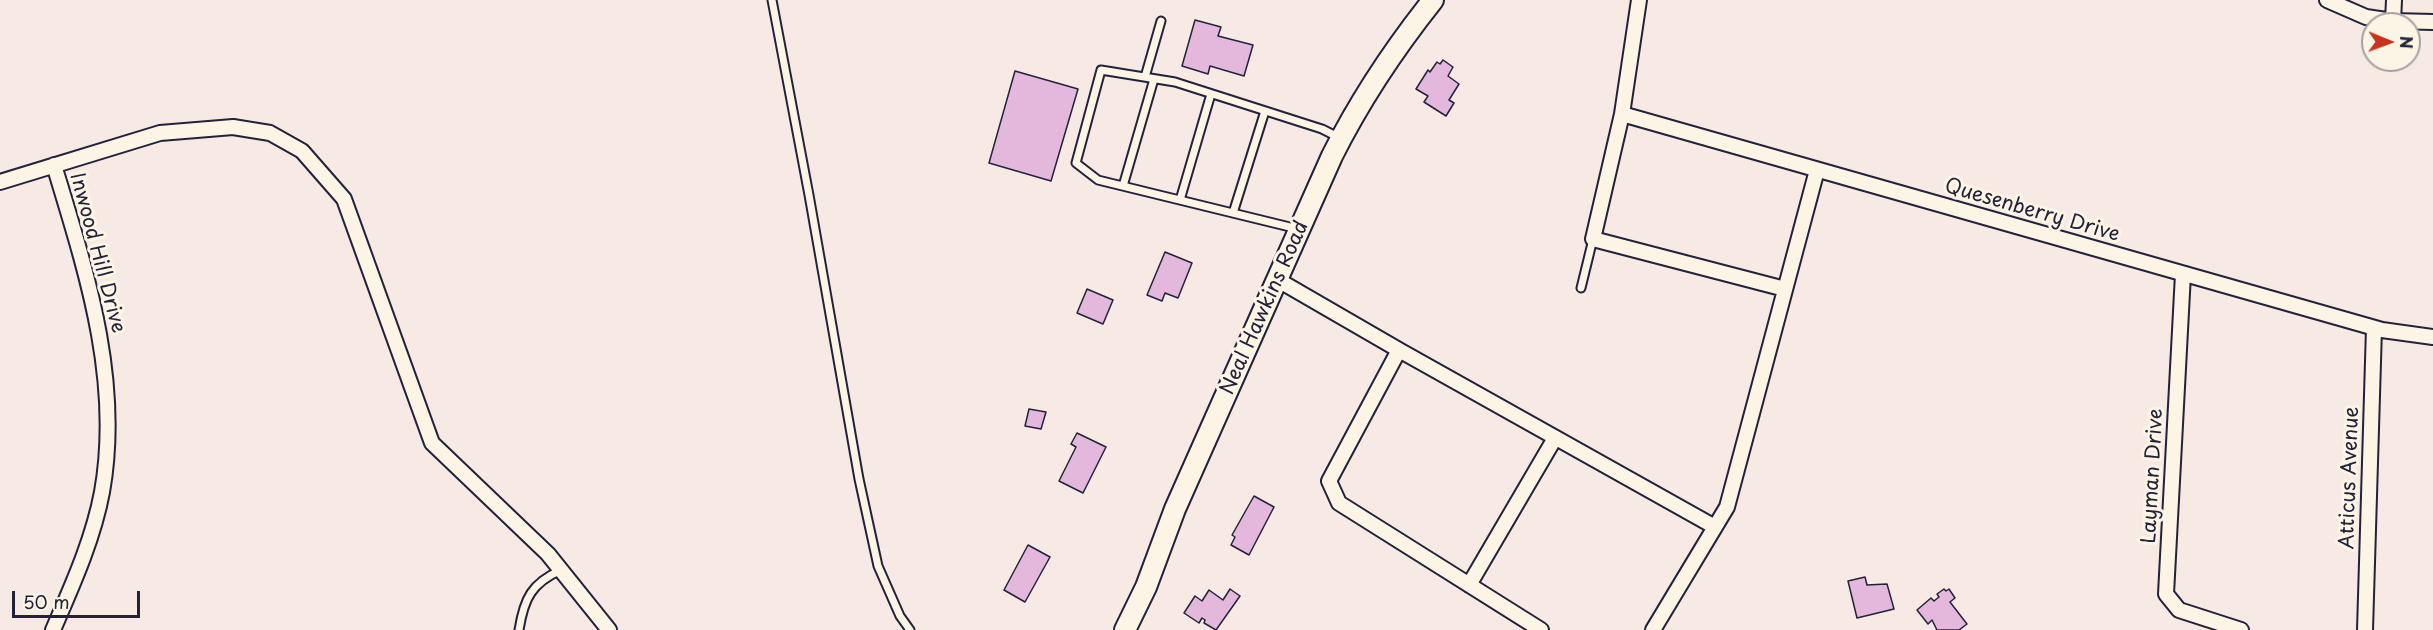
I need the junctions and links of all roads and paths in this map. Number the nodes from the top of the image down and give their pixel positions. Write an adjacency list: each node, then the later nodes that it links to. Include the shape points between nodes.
1 (772, 0): 35 (lane, via 878,566)
2 (1433, 0): 12 (street, Neal Hawkins Road, via 1388,58)
3 (1639, 0): 11 (street)
4 (2327, 0): 5 (street)
5 (2361, 14)
6 (1161, 21): 7 (lane)
7 (1145, 77): 8 (lane); 16 (lane, via 1101,70 1076,163 1098,180)
8 (1154, 79): 9 (lane); 16 (lane)
9 (1211, 94): 10 (lane); 17 (lane)
10 (1265, 111): 12 (lane); 18 (lane)
11 (1622, 114): 14 (street, Quesenberry Drive); 20 (street)
12 (1341, 139): 19 (street, Neal Hawkins Road)
13 (54, 165): 15 (street); 30 (street, via 160,133 233,127 270,133 302,151 344,199 432,443); 32 (street, Inwood Hill Drive, via 86,271 104,355 108,446 101,494 79,570)
14 (1817, 170): 21 (street, Quesenberry Drive); 24 (street)
15 (0, 182)
16 (1123, 186): 17 (lane)
17 (1180, 200): 18 (lane)
18 (1233, 213): 19 (lane)
19 (1300, 229): 22 (street, Neal Hawkins Road)
20 (1593, 239): 23 (lane); 24 (street)
21 (2183, 274): 25 (street, Quesenberry Drive); 39 (street, Layman Drive, via 2166,594 2179,610)
22 (1278, 280): 27 (street); 36 (street, Neal Hawkins Road)
23 (1581, 288)
24 (1785, 290): 29 (street, via 1727,507)
25 (2374, 328): 26 (street, Quesenberry Drive); 40 (street, Atticus Avenue)
26 (2433, 337)
27 (1399, 350): 28 (street); 31 (street, via 1329,481 1339,503)
28 (1555, 438): 29 (street); 31 (street)
29 (1714, 527): 38 (street)
30 (561, 570): 33 (lane, via 541,579 530,593); 34 (street)
31 (1469, 585): 37 (street)
32 (53, 630)
33 (519, 630)
34 (609, 630)
35 (910, 630)
36 (1125, 630)
37 (1541, 630)
38 (1653, 630)
39 (2241, 630)
40 (2365, 630)

